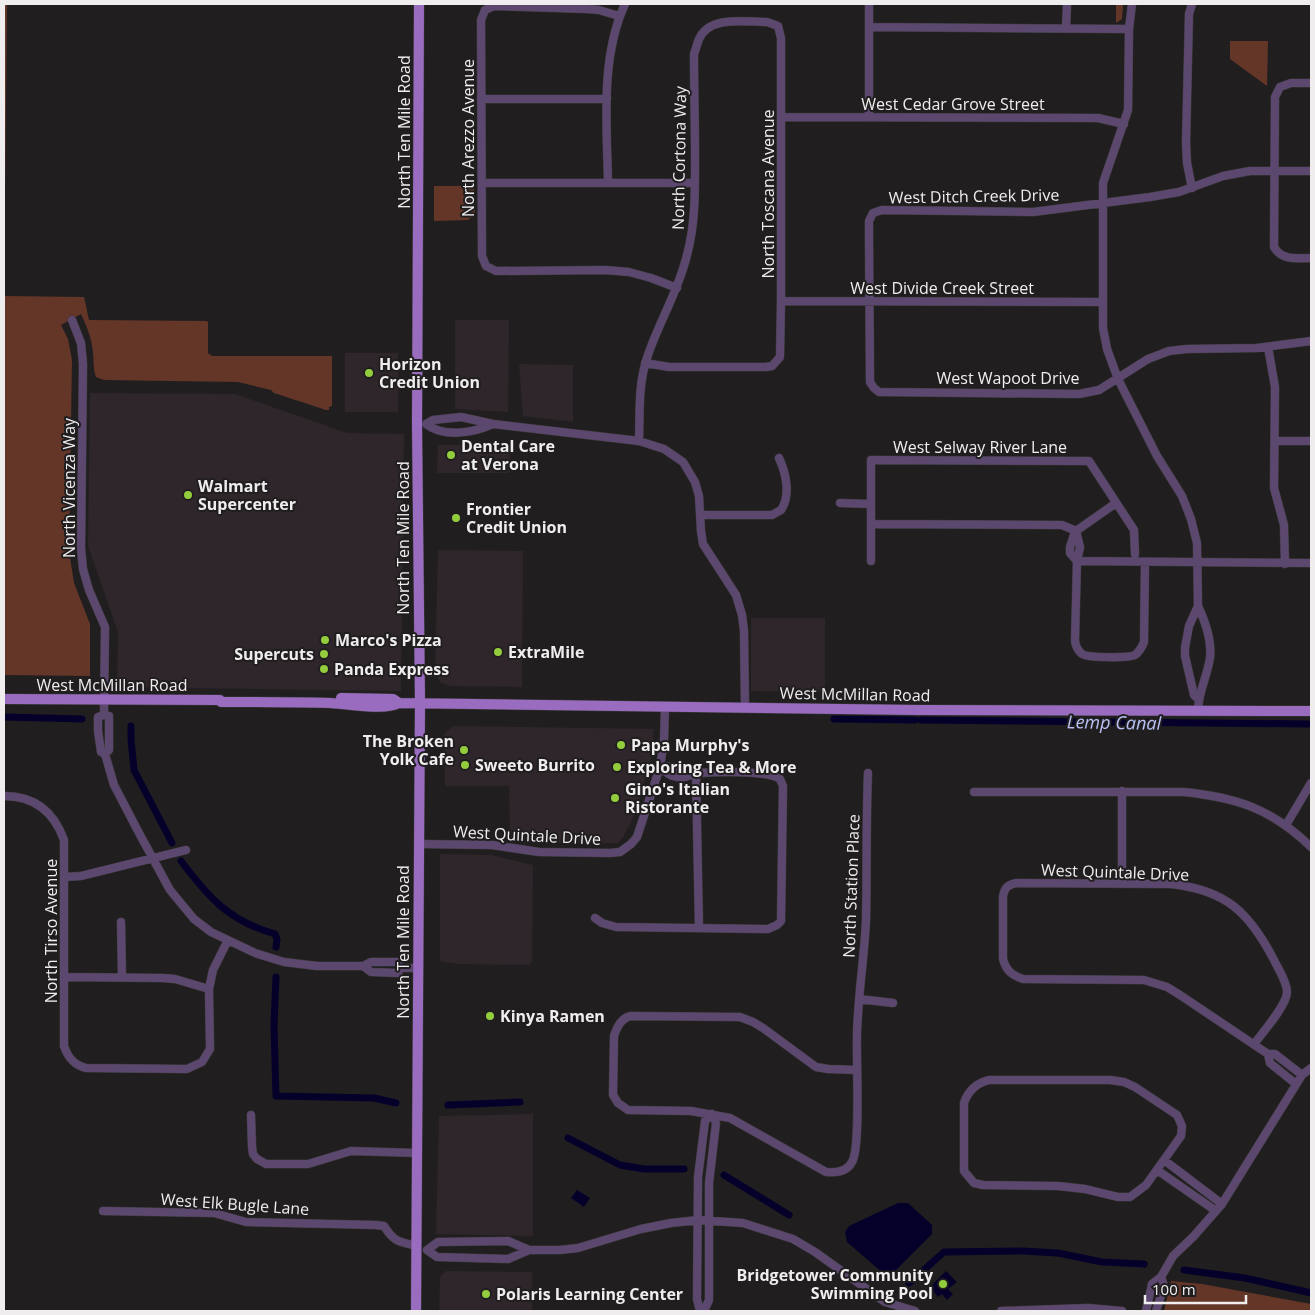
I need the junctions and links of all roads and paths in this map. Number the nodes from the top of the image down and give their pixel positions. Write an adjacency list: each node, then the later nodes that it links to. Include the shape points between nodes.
1 (419, 4): 35 (main road, North Ten Mile Road)
2 (624, 4): 7 (street)
3 (869, 4): 9 (street)
4 (1067, 4): 10 (street)
5 (1132, 4): 11 (street)
6 (1192, 4): 23 (street, via 1188,14 1186,143)
7 (619, 16): 13 (street, North Arezzo Avenue, via 587,9 494,6 485,10 480,20); 14 (street, via 610,59)
8 (778, 26): 15 (street, North Toscana Avenue, via 781,38); 22 (street, North Cortona Way, via 767,22 722,22 711,26 700,38 694,54)
9 (869, 26): 10 (street); 16 (street)
10 (1066, 28): 11 (street)
11 (1129, 30): 17 (street, via 1128,110)
12 (1311, 83): 18 (street, via 1291,83 1280,87 1275,97)
13 (481, 99): 14 (street); 20 (street, North Arezzo Avenue)
14 (607, 99): 21 (street)
15 (781, 117): 16 (street, West Cedar Grove Street); 27 (street, North Toscana Avenue)
16 (869, 117): 17 (street, West Cedar Grove Street, via 1098,118)
17 (1124, 124): 24 (street, via 1102,183)
18 (1275, 170): 19 (street, West Ditch Creek Drive); 23 (street, West Ditch Creek Drive, via 1223,176); 25 (street, via 1274,247 1283,256)
19 (1311, 171)
20 (482, 183): 21 (street); 26 (street, North Arezzo Avenue, via 482,256 486,266 496,271 628,272)
21 (608, 183): 22 (street)
22 (695, 183): 26 (street, North Cortona Way, via 694,220)
23 (1192, 188): 24 (street, West Ditch Creek Drive, via 1150,198)
24 (1103, 203): 28 (street, West Ditch Creek Drive, via 1033,212 882,210 873,213 869,221); 29 (street)
25 (1311, 258)
26 (677, 288): 33 (street, North Cortona Way, via 657,327)
27 (782, 301): 28 (street, West Divide Creek Street); 33 (street, North Toscana Avenue, via 781,352 777,362 766,367 669,367)
28 (870, 302): 29 (street, West Divide Creek Street); 34 (street, West Wapoot Drive, via 870,382 879,392 1079,394 1099,390)
29 (1102, 302): 34 (street, via 1107,349)
30 (72, 320): 57 (street, North Vicenza Way, via 81,343 83,364 81,548 89,590 105,627)
31 (1311, 341): 32 (street, West Wapoot Drive)
32 (1268, 347): 34 (street, West Wapoot Drive, via 1169,351 1148,359); 38 (street, via 1275,387)
33 (645, 363): 37 (street, North Cortona Way)
34 (1118, 379): 51 (street, via 1157,456 1182,496 1191,518)
35 (422, 424): 36 (street, via 461,417); 36 (street, via 434,430 458,432 479,430); 58 (main road, North Ten Mile Road)
36 (493, 424): 37 (street)
37 (639, 441): 44 (street, via 664,449 683,462 695,482)
38 (1275, 441): 39 (street); 53 (street, via 1274,488 1284,525)
39 (1311, 442)
40 (779, 458): 44 (street, via 786,476 786,502 782,510 772,515)
41 (840, 503): 43 (street)
42 (1116, 503): 43 (street, West Selway River Lane, via 1088,461 872,460); 46 (street); 47 (street, via 1134,530)
43 (871, 504): 45 (street)
44 (700, 515): 60 (street, via 703,544 736,595 742,615)
45 (871, 524): 46 (street, via 1062,525); 48 (street)
46 (1076, 531): 49 (street, via 1080,547)
47 (1135, 554)
48 (871, 561)
49 (1077, 561): 50 (street); 50 (street, via 1077,648 1090,656 1130,657 1144,642)
50 (1145, 562): 51 (street)
51 (1199, 562): 53 (street); 54 (street)
52 (1311, 563): 53 (street)
53 (1285, 564)
54 (1198, 606): 56 (street, via 1203,616 1210,658); 56 (street, via 1189,626 1185,648 1194,695)
55 (4, 699): 57 (main road, West McMillan Road)
56 (1198, 699): 61 (street)
57 (104, 700): 58 (main road, West McMillan Road, via 220,700 368,706); 74 (street, North Vicenza Way, via 104,715 98,717 101,752 105,754 114,785)
58 (420, 703): 59 (main road, West McMillan Road); 71 (main road, North Ten Mile Road)
59 (665, 707): 60 (main road, West McMillan Road); 63 (street)
60 (745, 708): 61 (main road, West McMillan Road)
61 (1198, 711): 62 (main road, West McMillan Road)
62 (1311, 712)
63 (660, 767): 65 (street, via 687,768); 71 (street, West Quintale Drive, via 638,837 620,852 539,852 492,845)
64 (868, 773): 85 (street, North Station Place, via 866,922)
65 (696, 774): 79 (street); 79 (street, via 768,774 780,779 783,786 781,921 768,929)
66 (1311, 783): 70 (street)
67 (1122, 791): 68 (street); 70 (street, via 1208,794 1264,812); 76 (street)
68 (974, 792)
69 (4, 796): 75 (street, North Tirso Avenue, via 40,805 59,826 64,840)
70 (1286, 825): 72 (street)
71 (419, 844): 81 (main road, North Ten Mile Road)
72 (1311, 847)
73 (186, 850): 74 (street)
74 (152, 858): 75 (street); 80 (street, North Vicenza Way, via 170,890 194,919)
75 (65, 877): 82 (street, North Tirso Avenue)
76 (1122, 883): 87 (street, West Quintale Drive, via 1189,886 1226,900 1244,915 1260,935 1287,991 1285,1000); 87 (street, West Quintale Drive, via 1016,883 1007,886 1003,896 1003,959 1009,973 1023,979 1155,982 1167,986)
77 (595, 918): 79 (street, via 616,927)
78 (121, 922): 83 (street)
79 (700, 928)
80 (228, 940): 81 (street, North Vicenza Way, via 284,962 317,966 398,962 400,968); 84 (street, via 213,970)
81 (418, 968): 95 (main road, North Ten Mile Road)
82 (64, 977): 83 (street); 84 (street, North Tirso Avenue, via 64,1046 74,1063 86,1068 186,1069 202,1062 210,1049)
83 (122, 977): 84 (street, via 175,979)
84 (209, 989)
85 (859, 999): 86 (street); 90 (street, North Station Place)
86 (893, 1003)
87 (1254, 1044): 88 (street)
88 (1268, 1054): 91 (street, via 1275,1054); 92 (street, via 1270,1063)
89 (1311, 1068): 91 (street)
90 (857, 1070): 94 (street, North Station Place, via 855,1154 853,1162 840,1172 819,1170 740,1122); 94 (street, via 816,1067 764,1028 740,1018 631,1016 622,1020 614,1036 613,1095 618,1103 628,1110)
91 (1302, 1075): 92 (street)
92 (1296, 1084): 98 (street)
93 (252, 1114): 95 (street, via 252,1147 257,1159 266,1164 301,1165 351,1151)
94 (712, 1114): 101 (street, via 705,1121 701,1147); 102 (street, via 716,1123)
95 (417, 1153): 103 (main road, North Ten Mile Road)
96 (1164, 1160): 97 (street); 97 (street, via 1181,1136 1182,1126 1177,1115 1124,1082 993,1080 977,1085 964,1103 963,1165 967,1177 974,1183 1058,1186 1110,1196 1130,1196 1146,1185); 98 (street)
97 (1157, 1170): 100 (street)
98 (1222, 1204): 100 (street)
99 (103, 1211): 103 (street, West Elk Bugle Lane, via 214,1214 246,1222 376,1225 384,1226 399,1242)
100 (1216, 1211): 105 (street, via 1173,1256)
101 (698, 1220): 102 (street); 104 (street, via 656,1226 570,1249); 109 (street, via 697,1299)
102 (708, 1220): 109 (street, via 709,1300); 110 (street, via 743,1223 793,1239 886,1302)
103 (420, 1248): 104 (street, via 438,1242 508,1241); 104 (street, West Elk Bugle Lane, via 436,1257 508,1259); 108 (main road, North Ten Mile Road)
104 (529, 1250)
105 (1161, 1276): 113 (street, via 1152,1284); 114 (street, via 1164,1286)
106 (1082, 1310): 107 (street); 111 (street)
107 (1094, 1310): 112 (street)
108 (416, 1311)
109 (702, 1311)
110 (915, 1311)
111 (1001, 1311)
112 (1122, 1311)
113 (1146, 1311)
114 (1156, 1311)

